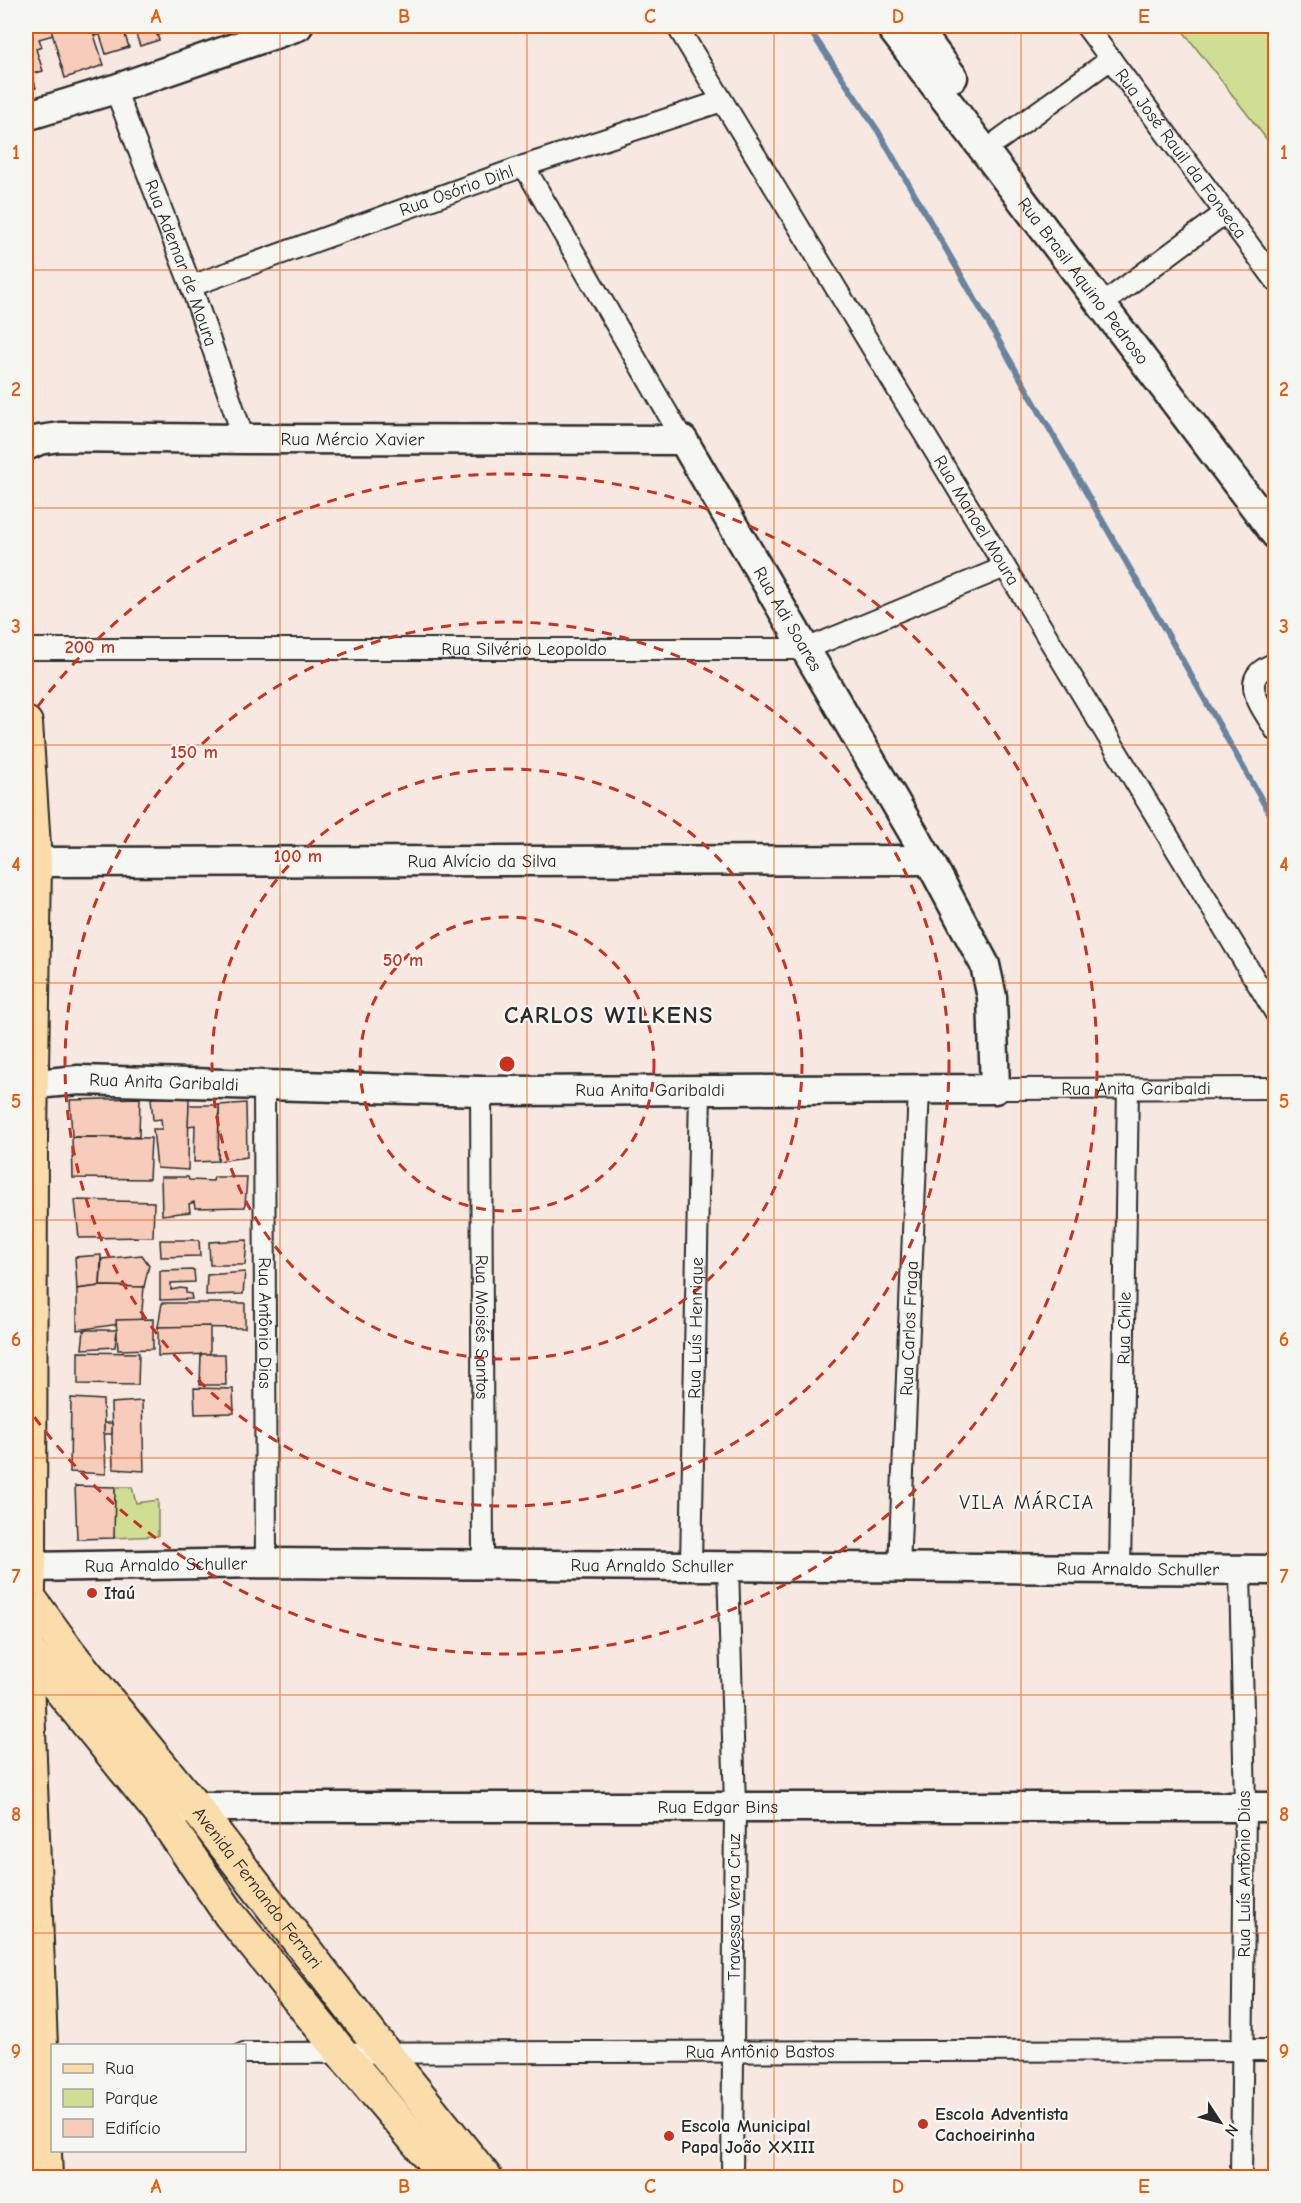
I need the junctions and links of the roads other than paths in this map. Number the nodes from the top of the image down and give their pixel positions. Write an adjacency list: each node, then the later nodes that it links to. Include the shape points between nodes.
1 (677, 26): 8 (street, Rua Manoel Moura)
2 (890, 26): 15 (street, Rua Brasil Aquino Pedroso)
3 (915, 26): 10 (street, Rua Brasil Aquino Pedroso)
4 (1086, 26): 6 (street, Rua José Rauil da Fonseca)
5 (281, 28): 7 (street)
6 (1111, 59): 10 (street); 12 (street, Rua José Rauil da Fonseca)
7 (115, 89): 9 (street); 14 (street, Rua Ademar de Moura)
8 (722, 101): 11 (street, Rua Osório Dihl); 21 (street, Rua Manoel Moura)
9 (26, 116)
10 (999, 140): 15 (street, Rua Brasil Aquino Pedroso)
11 (524, 166): 14 (street, Rua Osório Dihl); 17 (street, Rua Adi Soares)
12 (1225, 213): 13 (street, Rua José Rauil da Fonseca); 15 (street)
13 (1275, 281)
14 (191, 286): 16 (street, Rua Ademar de Moura)
15 (1108, 300): 19 (street, Rua Brasil Aquino Pedroso); 20 (street, Rua Brasil Aquino Pedroso)
16 (244, 440): 17 (street, Rua Mércio Xavier); 18 (street, Rua Mércio Xavier, via 60,437)
17 (683, 440): 23 (street, Rua Adi Soares)
18 (26, 446)
19 (1275, 509)
20 (1275, 535)
21 (1005, 567): 23 (street, Rua Silvério Leopoldo); 29 (street, Rua Manoel Moura)
22 (26, 649): 23 (street, Rua Silvério Leopoldo)
23 (806, 649): 27 (street, Rua Adi Soares)
24 (1275, 663): 26 (street, via 1256,674 1253,686)
25 (26, 723): 28 (main road)
26 (1275, 731)
27 (929, 860): 28 (street, Rua Alvício da Silva); 35 (street, Rua Adi Soares, via 990,981)
28 (35, 862): 30 (main road)
29 (1275, 1014)
30 (29, 1084): 31 (street, Rua Anita Garibaldi, via 79,1080); 46 (main road)
31 (264, 1085): 37 (street, Rua Anita Garibaldi); 38 (street, Rua Antônio Dias)
32 (1128, 1088): 33 (street, Rua Anita Garibaldi); 35 (street, Rua Anita Garibaldi); 43 (street, Rua Chile)
33 (1275, 1088)
34 (919, 1089): 35 (street, Rua Anita Garibaldi); 36 (street, Rua Anita Garibaldi); 42 (street, Rua Carlos Fraga)
35 (995, 1089)
36 (700, 1090): 37 (street, Rua Anita Garibaldi); 40 (street, Rua Luís Henrique)
37 (481, 1091): 39 (street, Rua Moisés Santos)
38 (266, 1563): 39 (street, Rua Arnaldo Schuller); 46 (street, Rua Arnaldo Schuller)
39 (483, 1563): 40 (street, Rua Arnaldo Schuller)
40 (691, 1565): 41 (street, Rua Arnaldo Schuller)
41 (728, 1565): 42 (street, Rua Arnaldo Schuller); 49 (street, Travessa Vera Cruz)
42 (899, 1568): 43 (street, Rua Arnaldo Schuller)
43 (1120, 1570): 44 (street, Rua Arnaldo Schuller)
44 (1240, 1570): 45 (street, Rua Arnaldo Schuller); 51 (street, Rua Luís Antônio Dias)
45 (1275, 1570)
46 (28, 1586): 47 (main road); 50 (main road, Avenida Fernando Ferrari, via 71,1655)
47 (26, 1646): 53 (main road, Avenida Fernando Ferrari)
48 (26, 1653): 54 (main road)
49 (735, 1806): 50 (street, Rua Edgar Bins); 51 (street, Rua Edgar Bins); 55 (street, Travessa Vera Cruz)
50 (195, 1807): 53 (street, Rua Edgar Bins); 60 (main road, Avenida Fernando Ferrari)
51 (1245, 1807): 52 (street, Rua Edgar Bins); 56 (street, Rua Luís Antônio Dias)
52 (1275, 1807)
53 (159, 1813): 58 (main road, Avenida Fernando Ferrari, via 230,1915)
54 (30, 1928): 61 (main road)
55 (733, 2050): 56 (street, Rua Antônio Bastos); 60 (street, Rua Antônio Bastos); 65 (street, Travessa Vera Cruz)
56 (1242, 2050): 57 (street, Rua Antônio Bastos); 66 (street, Rua Luís Antônio Dias)
57 (1275, 2050)
58 (341, 2052): 59 (street, Rua Antônio Bastos); 60 (street, Rua Antônio Bastos); 62 (main road, Avenida Fernando Ferrari)
59 (246, 2053)
60 (385, 2053): 64 (main road, Avenida Fernando Ferrari)
61 (46, 2054): 63 (main road)
62 (447, 2177)
63 (45, 2178)
64 (486, 2178)
65 (732, 2178)
66 (1241, 2178)

